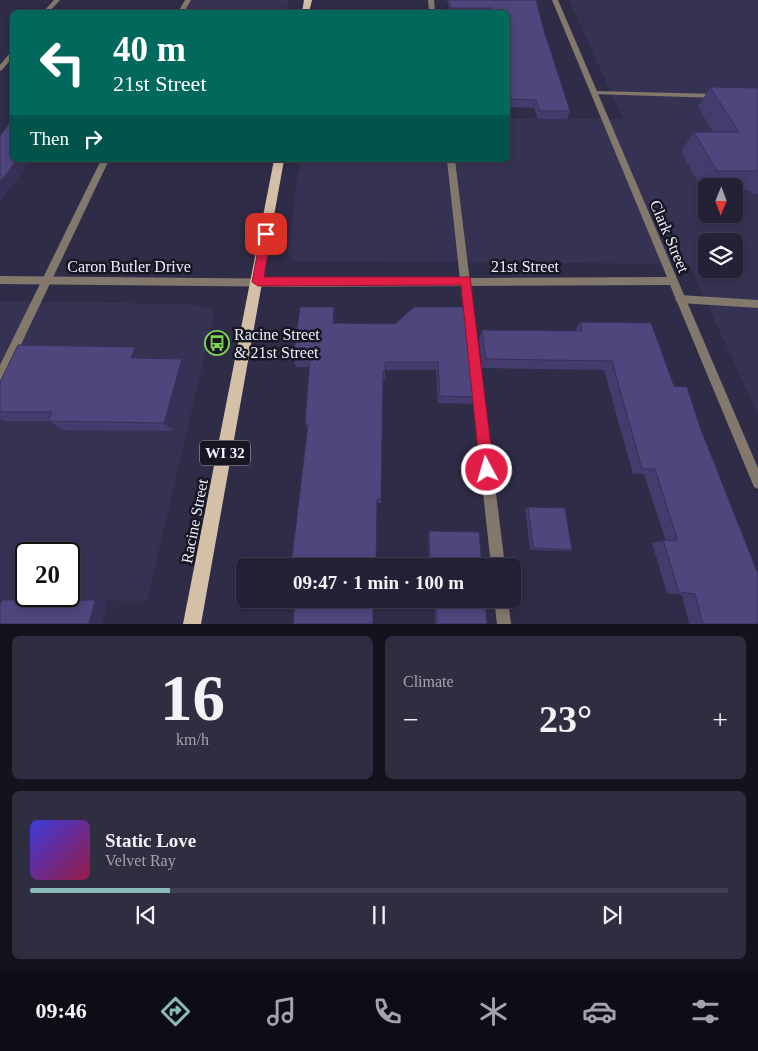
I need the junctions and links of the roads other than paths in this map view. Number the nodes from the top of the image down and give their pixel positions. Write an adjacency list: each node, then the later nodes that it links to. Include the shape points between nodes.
1 (57, 0): 3 (street)
2 (555, 0): 6 (street, Clark Street)
3 (48, 10)
4 (10, 56): 5 (street)
5 (0, 69)
6 (594, 93): 7 (street); 14 (street, Clark Street)
7 (727, 97)
8 (104, 162): 12 (street, via 58,251)
9 (279, 162): 15 (main road, Racine Street / WI 32)
10 (451, 162): 13 (street)
11 (0, 280): 12 (street, Caron Butler Drive)
12 (47, 280): 15 (street, Caron Butler Drive); 18 (street)
13 (466, 280): 14 (street, 21st Street); 15 (street, 21st Street); 20 (street)
14 (673, 281): 16 (street, Clark Street)
15 (258, 282): 22 (main road, Racine Street / WI 32)
16 (680, 299): 17 (street); 19 (street, Clark Street)
17 (758, 304)
18 (0, 376)
19 (758, 483)
20 (497, 558)
21 (502, 608): 23 (street)
22 (192, 624)
23 (504, 624)

